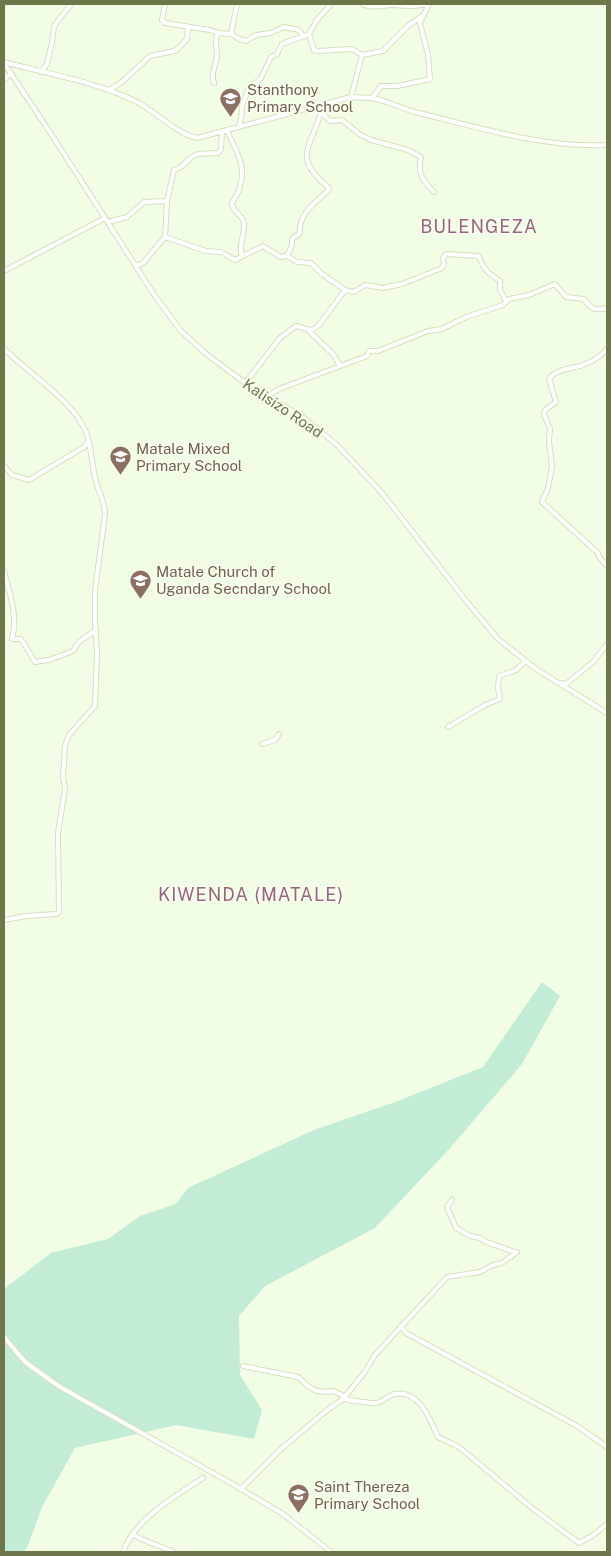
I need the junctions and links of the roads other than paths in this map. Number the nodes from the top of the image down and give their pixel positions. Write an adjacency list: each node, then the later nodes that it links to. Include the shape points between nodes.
1 (71, 4): 16 (street, via 54,26 47,64)
2 (165, 4): 9 (street, via 162,20)
3 (237, 4): 11 (street)
4 (331, 4): 12 (street)
5 (362, 4): 6 (street, via 380,7)
6 (391, 4): 7 (street)
7 (427, 4): 8 (street)
8 (423, 15): 14 (street, via 383,51); 22 (street, via 420,23 430,79 380,86)
9 (188, 27): 10 (street); 20 (street, via 187,39 179,48 150,56)
10 (218, 32): 11 (street); 19 (street, via 212,76)
11 (231, 34): 13 (street, via 246,41 284,27 299,30)
12 (309, 34): 13 (street); 14 (street, via 314,50 352,49)
13 (304, 37): 25 (street, via 282,44 277,54 271,57 261,78 246,93)
14 (362, 55): 21 (street)
15 (4, 62): 16 (street); 17 (street, Kalisizo Road)
16 (41, 72): 20 (street)
17 (11, 73): 18 (street); 31 (street, Kalisizo Road)
18 (4, 80)
19 (214, 83)
20 (109, 90): 27 (street, via 138,102 193,137)
21 (351, 97): 22 (street); 23 (street)
22 (372, 98): 28 (street, via 490,131 569,144)
23 (316, 106): 24 (street); 25 (street)
24 (321, 112): 29 (street, via 330,121 342,120 371,140 420,156 420,174); 35 (street, via 306,157 315,174 330,190 305,213 299,224 300,233 292,240)
25 (239, 127): 26 (street)
26 (227, 130): 27 (street); 34 (street, via 242,164 240,188 232,203 244,221)
27 (222, 132): 30 (street, via 218,153 196,155 185,166 174,170)
28 (607, 145)
29 (434, 192)
30 (167, 201): 32 (street, via 144,202 127,218); 33 (street)
31 (105, 218): 32 (street, Kalisizo Road); 37 (street)
32 (108, 222): 36 (street, Kalisizo Road)
33 (165, 237): 34 (street, via 206,251 221,252 233,259); 36 (street, via 144,263)
34 (242, 256): 35 (street, via 263,246 280,257)
35 (287, 256): 38 (street, via 297,262 311,263)
36 (136, 266): 45 (street, Kalisizo Road, via 180,330 198,348)
37 (4, 272)
38 (345, 290): 39 (street, via 354,292 365,285 383,288 402,284 442,268 442,258 446,254 478,256 490,275 500,281 500,290); 41 (street, via 319,325)
39 (506, 301): 40 (street, via 555,284 566,297 584,299 590,308 597,310); 44 (street, via 442,329 428,331 378,351 369,351 367,356)
40 (607, 308)
41 (309, 331): 44 (street, via 334,355); 45 (street, via 296,326 280,338)
42 (4, 349): 47 (street, via 69,407 82,424)
43 (607, 349): 49 (street, via 586,365 561,370 549,379 556,402 544,414 550,429 552,468 542,502 598,553)
44 (340, 366): 46 (street)
45 (245, 383): 46 (street, Kalisizo Road)
46 (268, 396): 53 (street, Kalisizo Road, via 337,445 387,499 487,626)
47 (88, 442): 48 (street, via 29,480 12,475); 51 (street, via 98,489 105,505 95,591)
48 (4, 468)
49 (607, 566)
50 (4, 572): 51 (street, via 16,625 12,638 20,639 35,662 73,651 79,642)
51 (96, 630): 59 (street, via 95,706 69,736 65,746 65,789 58,833 59,912)
52 (607, 644): 54 (street, via 593,662 566,684)
53 (525, 662): 54 (street, Kalisizo Road); 56 (street, via 516,670 499,676 500,699)
54 (556, 682): 55 (street, Kalisizo Road)
55 (607, 713)
56 (448, 726)
57 (279, 734): 58 (street, via 275,740)
58 (262, 744)
59 (4, 920)
60 (452, 1200): 61 (street, via 447,1207 456,1228 518,1252 480,1272 447,1277)
61 (401, 1326): 64 (street); 65 (street, via 406,1333 577,1426)
62 (4, 1337): 67 (street, via 25,1362 60,1388)
63 (243, 1366): 64 (street, via 298,1377 317,1391 333,1391)
64 (344, 1396): 67 (street, via 265,1463); 68 (street, via 345,1399 376,1403 401,1394 415,1398 438,1437 459,1447 579,1543)
65 (607, 1447)
66 (203, 1478): 69 (street, via 139,1524)
67 (241, 1489): 72 (street, via 283,1514)
68 (607, 1524)
69 (132, 1534): 70 (street); 71 (street)
70 (123, 1552)
71 (174, 1552)
72 (331, 1552)

